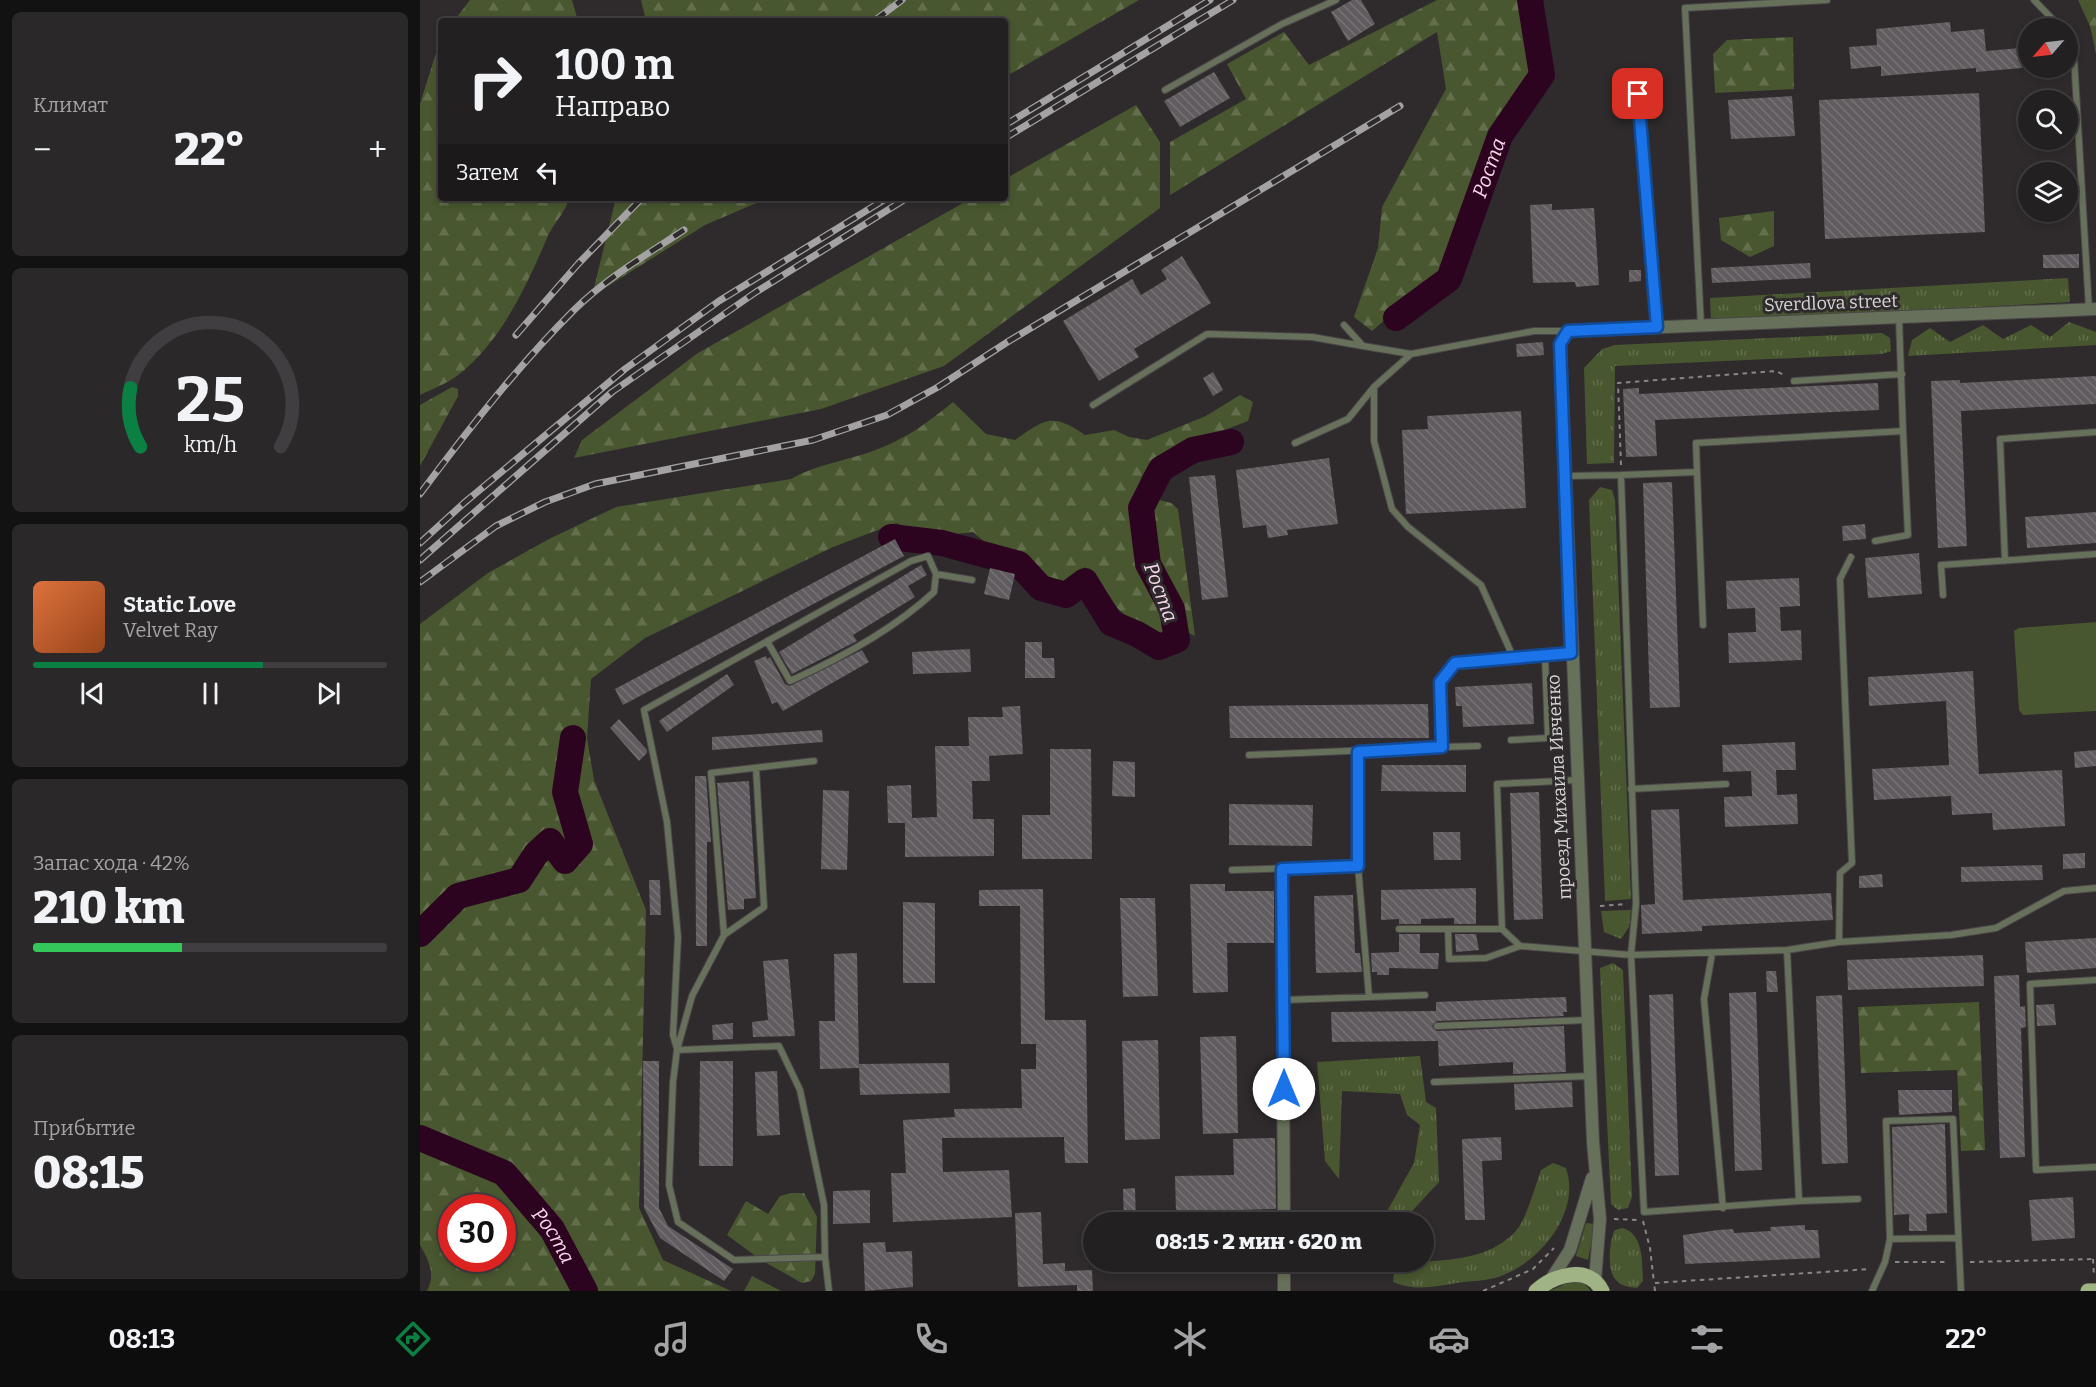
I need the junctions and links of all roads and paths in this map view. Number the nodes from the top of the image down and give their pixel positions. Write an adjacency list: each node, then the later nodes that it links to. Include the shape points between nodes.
1 (1336, 0): 6 (lane, via 1282,24)
2 (1827, 0): 11 (lane, via 1685,8)
3 (2034, 0): 4 (lane)
4 (2051, 18)
5 (2076, 78): 8 (lane)
6 (1165, 90)
7 (1638, 94): 12 (lane)
8 (2092, 309): 9 (street, Sverdlova street)
9 (1899, 318): 11 (street, Sverdlova street); 16 (lane)
10 (1344, 325): 14 (lane)
11 (1701, 326): 12 (street, Sverdlova street)
12 (1657, 327): 13 (street, Sverdlova street)
13 (1568, 331): 15 (lane, via 1534,331); 25 (street, проезд Михаила Ивченко, via 1560,344)
14 (1363, 346): 15 (lane); 19 (lane, via 1312,337 1207,334)
15 (1411, 354): 18 (lane)
16 (1902, 374): 17 (lane); 20 (lane)
17 (1794, 381): 24 (path, via 1776,371 1618,383)
18 (1374, 387): 22 (lane, via 1348,419); 37 (lane, via 1374,441 1392,509 1408,527 1481,585)
19 (1093, 405)
20 (1903, 431): 23 (lane, via 1696,443); 26 (lane, via 1908,535)
21 (2096, 432): 29 (lane, via 2000,439)
22 (1295, 443)
23 (1697, 472): 24 (lane); 33 (lane)
24 (1621, 475): 25 (lane); 47 (lane)
25 (1564, 476): 35 (street, проезд Михаила Ивченко)
26 (1875, 541)
27 (2096, 554): 29 (lane)
28 (1851, 556): 58 (lane, via 1840,579 1852,862 1840,873)
29 (2005, 561): 32 (lane, via 1941,565)
30 (936, 574): 31 (lane); 34 (lane, via 928,556 911,561); 34 (lane, via 934,592 912,613 828,664 790,681)
31 (972, 580)
32 (1943, 595)
33 (1703, 625)
34 (767, 641): 70 (lane, via 644,710 668,834 678,937 673,1035)
35 (1571, 653): 36 (lane); 45 (street, проезд Михаила Ивченко)
36 (1545, 656): 37 (lane); 38 (lane, via 1548,738)
37 (1514, 659): 40 (lane, via 1455,663 1440,682)
38 (1511, 740)
39 (1478, 746): 40 (lane)
40 (1442, 747): 41 (lane)
41 (1358, 752): 42 (lane); 48 (lane)
42 (1248, 755)
43 (814, 761): 44 (lane)
44 (756, 768): 57 (lane, via 764,907); 57 (lane, via 711,773)
45 (1577, 780): 54 (lane, via 1497,784); 61 (street, проезд Михаила Ивченко)
46 (1726, 784): 47 (lane)
47 (1631, 789): 52 (lane)
48 (1358, 866): 49 (lane); 66 (lane)
49 (1282, 869): 50 (lane); 67 (street)
50 (1232, 870)
51 (2096, 888): 58 (lane, via 2064,891 1996,928)
52 (1636, 904): 53 (path); 63 (lane)
53 (1600, 906)
54 (1502, 928): 56 (lane); 59 (lane)
55 (1399, 929): 56 (lane)
56 (1448, 929): 59 (lane, via 1449,959 1486,958)
57 (724, 935): 70 (lane, via 692,996)
58 (1839, 942): 60 (lane)
59 (1520, 946): 61 (lane)
60 (1787, 950): 62 (lane); 76 (lane)
61 (1585, 952): 63 (lane); 68 (street, проезд Михаила Ивченко)
62 (1712, 954): 63 (lane); 77 (lane, via 1704,999)
63 (1631, 955): 77 (lane, via 1644,1212)
64 (2096, 980): 73 (lane, via 2030,984 2036,1170)
65 (1425, 995): 66 (lane)
66 (1369, 997): 67 (lane)
67 (1283, 1000): 78 (street)
68 (1588, 1020): 69 (lane); 71 (street, проезд Михаила Ивченко)
69 (1437, 1026)
70 (677, 1050): 81 (lane, via 779,1046 800,1089 824,1205); 81 (lane, via 669,1185 678,1222 734,1260)
71 (1590, 1076): 72 (lane); 74 (street, проезд Михаила Ивченко)
72 (1434, 1082)
73 (2096, 1167)
74 (1594, 1171): 83 (street, via 1570,1250); 84 (street, via 1600,1219)
75 (1858, 1199): 76 (lane)
76 (1798, 1202): 77 (lane)
77 (1723, 1208)
78 (1284, 1212)
79 (1958, 1238): 80 (lane); 80 (lane, via 1953,1119 1886,1121); 89 (lane)
80 (1890, 1239): 88 (lane)
81 (825, 1257): 85 (lane)
82 (1284, 1272): 86 (street)
83 (1550, 1281): 84 (main road, via 1573,1274); 87 (main road)
84 (1601, 1287)
85 (829, 1291)
86 (1284, 1291)
87 (1536, 1291)
88 (1872, 1291)
89 (1962, 1291)
90 (2088, 1291): 91 (main road)
91 (2096, 1291)

